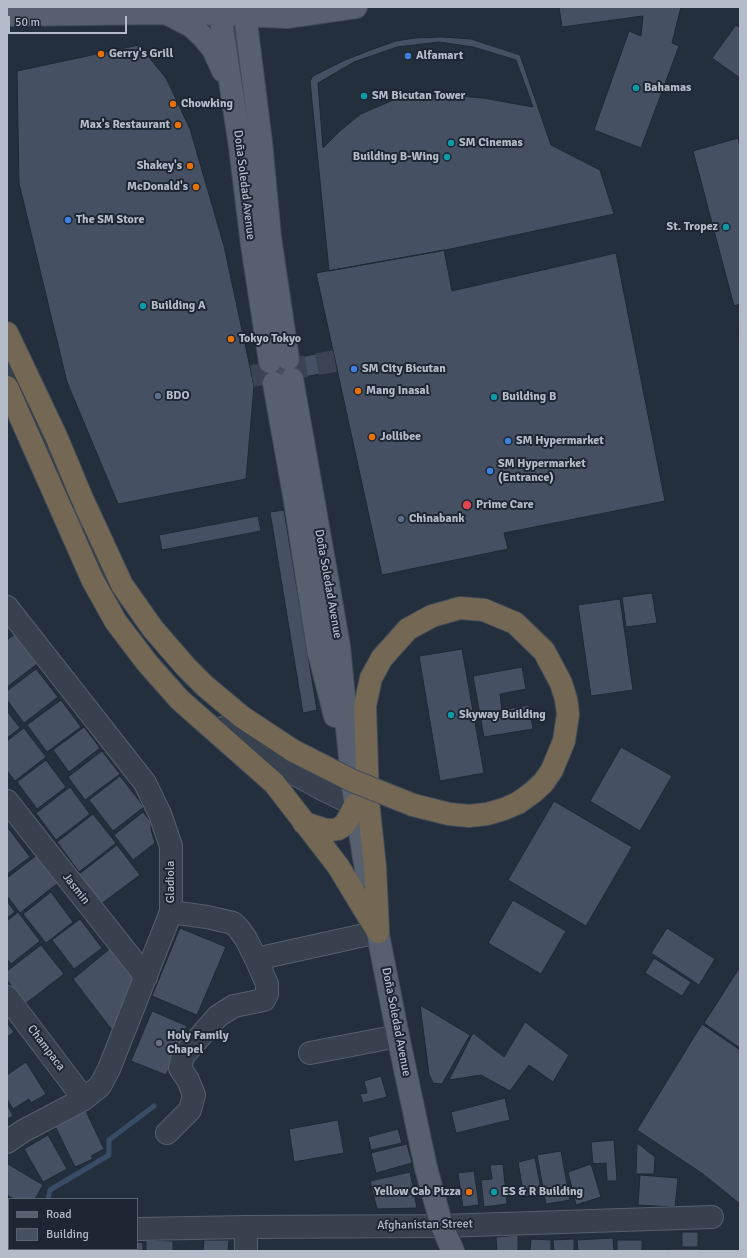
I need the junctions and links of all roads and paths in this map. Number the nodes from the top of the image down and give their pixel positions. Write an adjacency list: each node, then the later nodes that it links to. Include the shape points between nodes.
1 (63, 7): 6 (main road)
2 (356, 7): 4 (main road, via 287,17)
3 (220, 10): 4 (main road); 5 (main road); 7 (main road, Doña Soledad Avenue)
4 (245, 11): 10 (main road, Doña Soledad Avenue, via 261,142)
5 (165, 13): 6 (main road); 7 (main road, via 192,26 203,37 213,49)
6 (17, 15)
7 (231, 89): 10 (main road, Doña Soledad Avenue, via 252,245)
8 (7, 333): 13 (highway, bridge, via 127,591 153,629 205,686 242,717 292,750 353,781 413,805 469,816 504,810 518,803 543,783 552,770 564,741 568,714 566,699 561,683 544,651 515,623 484,610 460,608 432,616 408,629 382,658 371,678 365,706)
9 (7, 354): 13 (street, via 112,606 162,674 228,732 275,763 324,790)
10 (281, 371): 13 (main road, Doña Soledad Avenue, via 339,646)
11 (7, 388): 15 (highway, via 93,581 116,622 180,700 274,783)
12 (7, 607): 16 (street, Gladiola, via 145,783 160,814 171,846)
13 (358, 798): 15 (highway, via 347,821 338,829 326,830); 17 (highway, via 375,867)
14 (7, 801): 19 (street, Jasmin)
15 (303, 822): 17 (highway, via 338,866)
16 (171, 912): 18 (street, via 233,923 246,939); 19 (street, Gladiola)
17 (378, 932): 18 (street); 21 (main road, Doña Soledad Avenue)
18 (256, 958): 24 (street, via 267,984 264,1000 234,1006 218,1016 182,1056 180,1068 194,1094 190,1110)
19 (146, 977): 23 (street, Gladiola, via 109,1069 100,1086)
20 (7, 997): 23 (street, Champaca)
21 (398, 1036): 22 (street); 27 (main road, Doña Soledad Avenue, via 426,1168)
22 (310, 1052)
23 (84, 1099): 25 (street, Gladiola)
24 (167, 1133)
25 (7, 1142)
26 (712, 1217): 27 (street, Afghanistan Street)
27 (442, 1226): 28 (street, Afghanistan Street); 31 (main road, Doña Soledad Avenue)
28 (246, 1227): 29 (street, Afghanistan Street); 30 (street)
29 (138, 1229)
30 (246, 1251)
31 (453, 1251)

